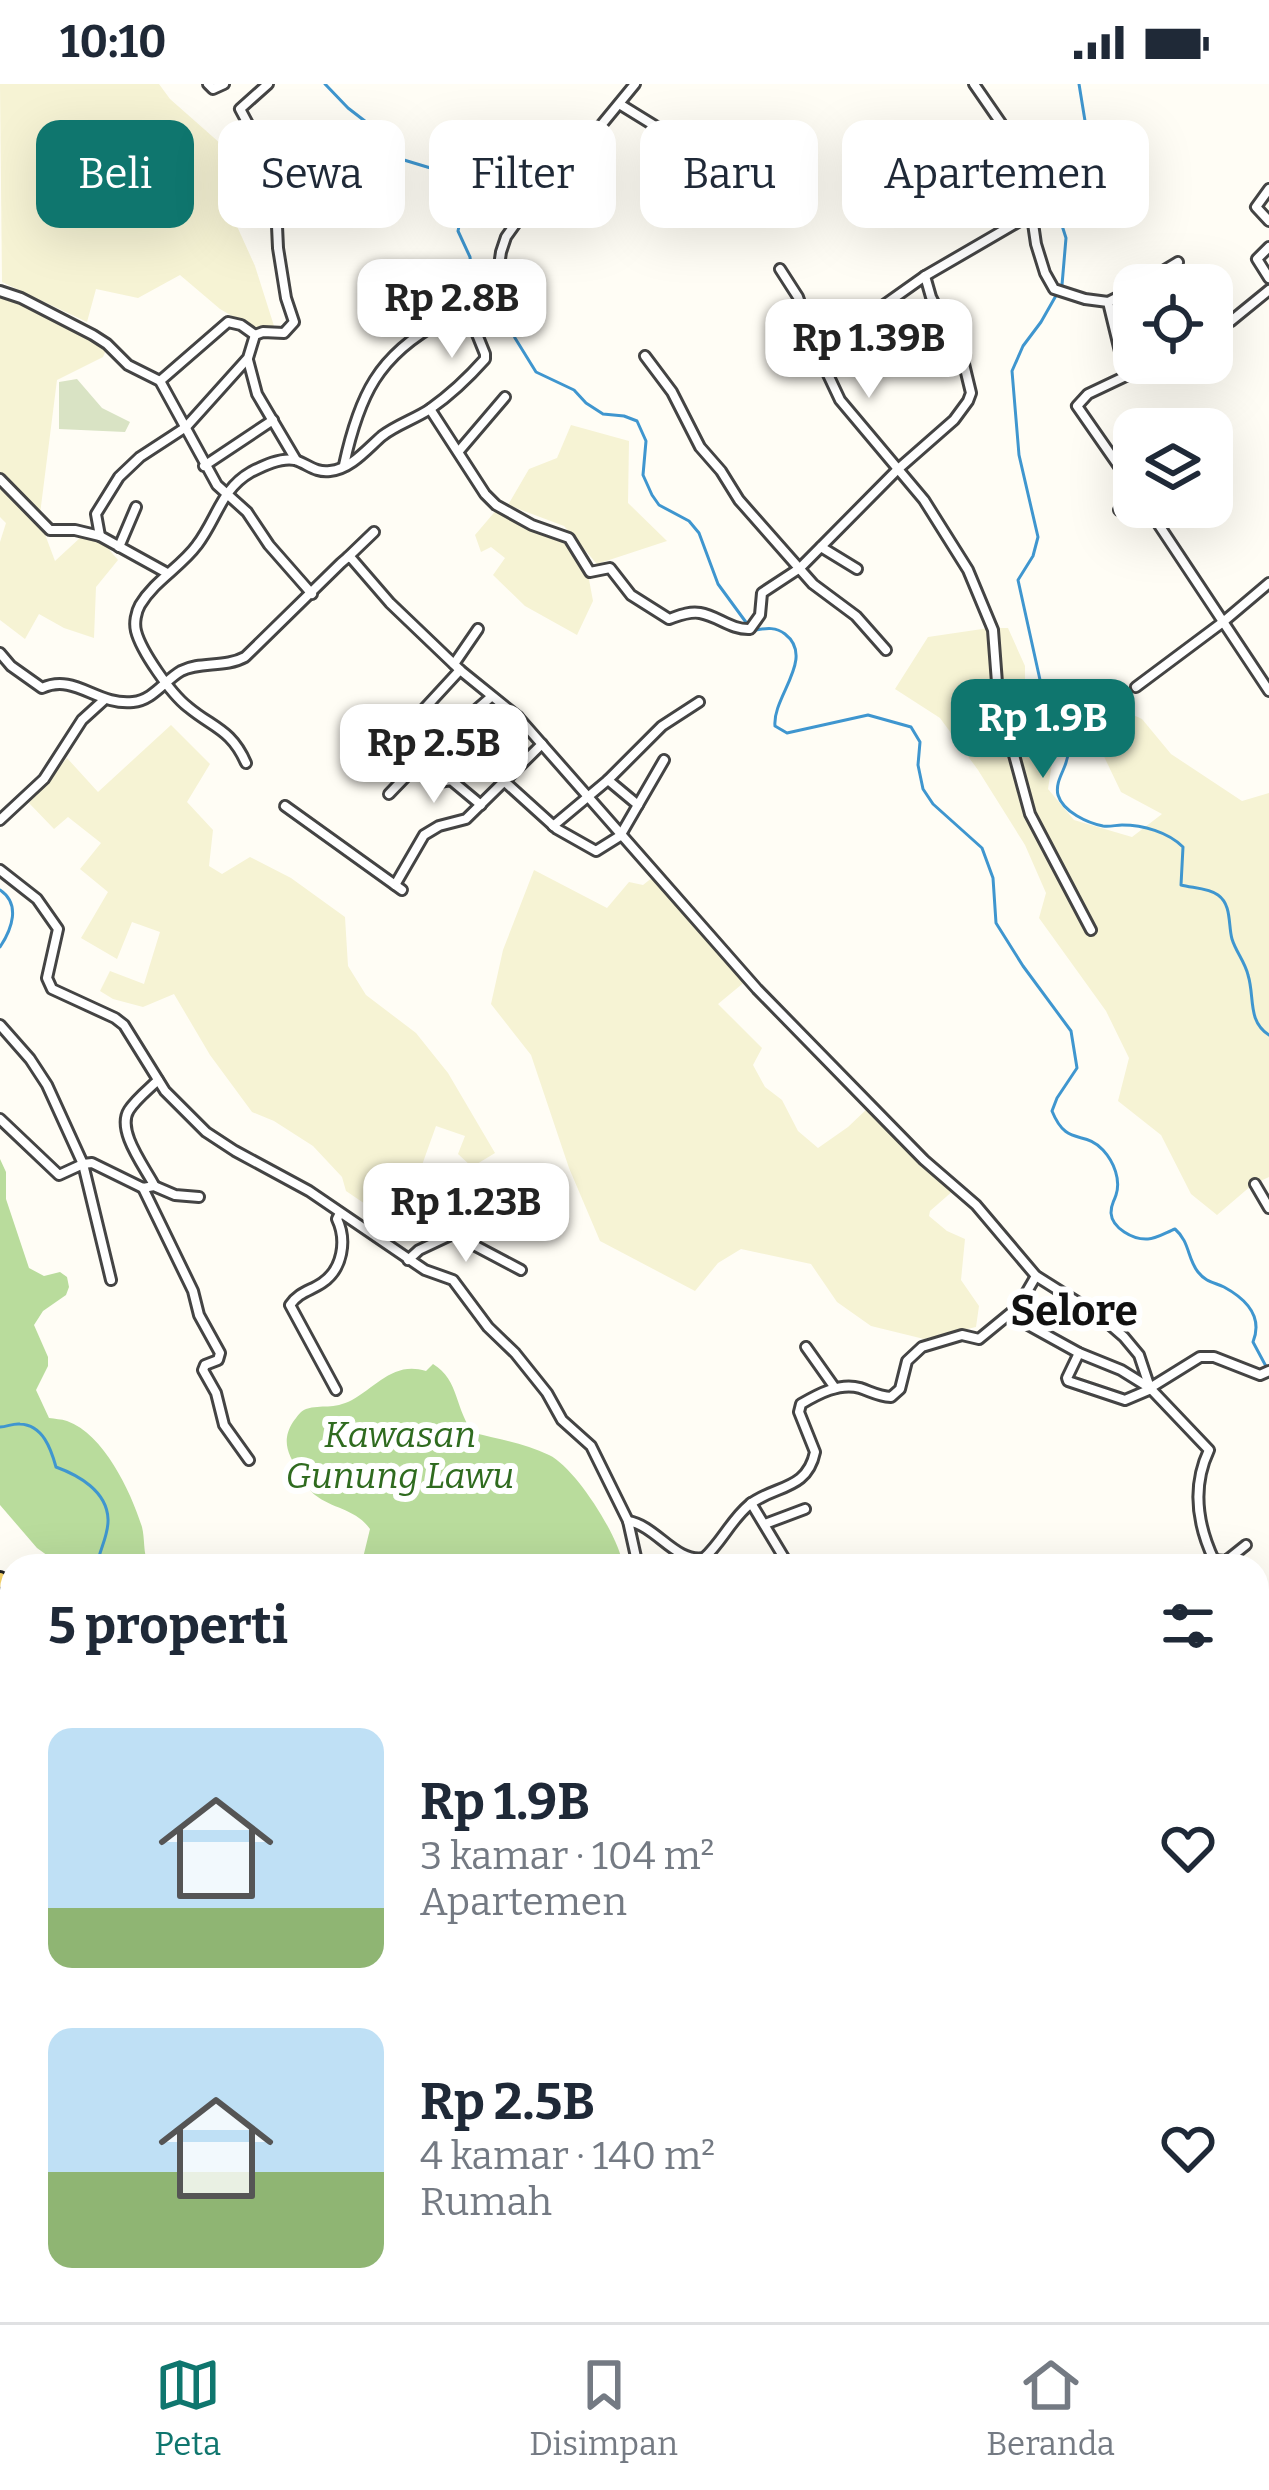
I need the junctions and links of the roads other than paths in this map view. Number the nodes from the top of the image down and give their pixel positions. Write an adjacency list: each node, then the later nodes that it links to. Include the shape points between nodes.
1 (208, 84): 2 (street)
2 (224, 84)
3 (266, 84): 24 (street, via 240,109 268,161 294,322 284,333)
4 (635, 84): 6 (street)
5 (974, 84): 8 (street)
6 (621, 105): 7 (street); 21 (street, via 533,189 506,237 491,298)
7 (645, 120)
8 (998, 120)
9 (1269, 189): 10 (street, via 1256,206)
10 (1269, 221)
11 (1008, 228): 15 (street)
12 (1033, 228): 20 (street, via 1058,291)
13 (1269, 248): 16 (street, via 1257,259)
14 (780, 269): 25 (street)
15 (925, 276): 25 (street); 39 (street, via 971,393 954,420)
16 (1269, 278)
17 (0, 291): 28 (street, via 93,335)
18 (1269, 291): 22 (street)
19 (1113, 300): 20 (street)
20 (1108, 302): 23 (street)
21 (468, 312): 31 (street, via 485,359); 38 (street, via 418,336 380,368)
22 (1233, 319)
23 (1113, 323)
24 (255, 335): 27 (street); 28 (street, via 228,322)
25 (815, 347): 39 (street, via 840,400)
26 (645, 356): 49 (street, via 706,456)
27 (248, 358): 32 (street); 33 (street)
28 (160, 381): 33 (street)
29 (1113, 382): 35 (street, via 1078,406)
30 (505, 397): 34 (street)
31 (430, 410): 34 (street); 38 (street)
32 (273, 420): 36 (street); 37 (street)
33 (186, 427): 37 (street); 45 (street, via 119,477 96,514)
34 (459, 451): 49 (street, via 490,500 569,538 590,572 610,568 632,595 669,619 702,613 743,631 761,610 762,593)
35 (1113, 457)
36 (296, 460): 38 (street, via 324,472); 41 (street, via 250,473)
37 (204, 466): 41 (street)
38 (344, 466)
39 (897, 470): 47 (street); 83 (street, via 937,518 987,611 998,696 1030,814)
40 (0, 479): 45 (street, via 50,530)
41 (226, 493): 51 (street, via 201,541); 53 (street)
42 (136, 507): 46 (street)
43 (1161, 528): 54 (street)
44 (374, 532): 48 (street)
45 (100, 536): 46 (street)
46 (119, 547): 51 (street)
47 (821, 547): 49 (street); 50 (street)
48 (349, 557): 53 (street); 58 (street)
49 (800, 568): 56 (street)
50 (857, 569)
51 (166, 572): 59 (street, via 134,626)
52 (1269, 583): 54 (street)
53 (312, 594): 59 (street, via 245,657 187,668)
54 (1223, 622): 60 (street); 61 (street)
55 (478, 628): 58 (street)
56 (886, 650)
57 (0, 653): 63 (street, via 40,688 66,682)
58 (457, 667): 62 (street); 67 (street)
59 (166, 682): 63 (street, via 138,702); 69 (street, via 230,735)
60 (1136, 687)
61 (1269, 692)
62 (491, 697): 65 (street); 70 (street)
63 (104, 700): 79 (street, via 44,779)
64 (699, 702): 71 (street)
65 (518, 717): 66 (street); 72 (street)
66 (542, 744): 73 (street); 75 (street)
67 (390, 746)
68 (664, 760): 77 (street)
69 (246, 763)
70 (415, 766): 72 (street, via 434,783); 74 (street)
71 (608, 780): 75 (street); 77 (street)
72 (454, 782): 76 (street)
73 (505, 782): 76 (street); 80 (street)
74 (389, 794)
75 (588, 797): 80 (street); 81 (street)
76 (481, 805): 78 (street, via 424,835 399,887)
77 (638, 805): 81 (street)
78 (285, 806)
79 (0, 820)
80 (553, 826): 81 (street, via 591,850)
81 (620, 836): 97 (street)
82 (0, 870): 85 (street, via 37,899 58,929 48,984 124,1025)
83 (1091, 930)
84 (0, 1025): 87 (street, via 47,1085)
85 (158, 1080): 89 (street, via 125,1124); 93 (street, via 206,1132)
86 (0, 1119): 87 (street, via 59,1175)
87 (83, 1164): 89 (street); 98 (street)
88 (1256, 1184): 92 (street)
89 (148, 1187): 90 (street); 106 (street, via 220,1352 203,1370 226,1430)
90 (199, 1197)
91 (474, 1203): 94 (street)
92 (1269, 1208)
93 (340, 1213): 95 (street); 105 (street, via 340,1259 325,1281 290,1305)
94 (453, 1234): 95 (street); 96 (street)
95 (408, 1260): 109 (street, via 451,1277 591,1446)
96 (521, 1270)
97 (1036, 1276): 99 (street); 104 (street, via 1124,1337)
98 (111, 1280)
99 (1010, 1315): 101 (street); 103 (street, via 979,1339 962,1335 922,1346 891,1397)
100 (806, 1347): 103 (street)
101 (1078, 1352): 104 (street); 104 (street, via 1068,1381 1125,1400)
102 (1268, 1372): 104 (street, via 1200,1357)
103 (835, 1388): 107 (street, via 798,1409 815,1452 808,1471)
104 (1151, 1388): 116 (street, via 1209,1450 1199,1473)
105 (336, 1390)
106 (249, 1460)
107 (751, 1503): 110 (street); 114 (street)
108 (805, 1509): 110 (street)
109 (628, 1521): 112 (street); 113 (street)
110 (765, 1524): 115 (street)
111 (1246, 1545): 117 (street)
112 (635, 1554)
113 (682, 1554)
114 (710, 1554)
115 (781, 1554)
116 (1208, 1554)
117 (1235, 1554)

